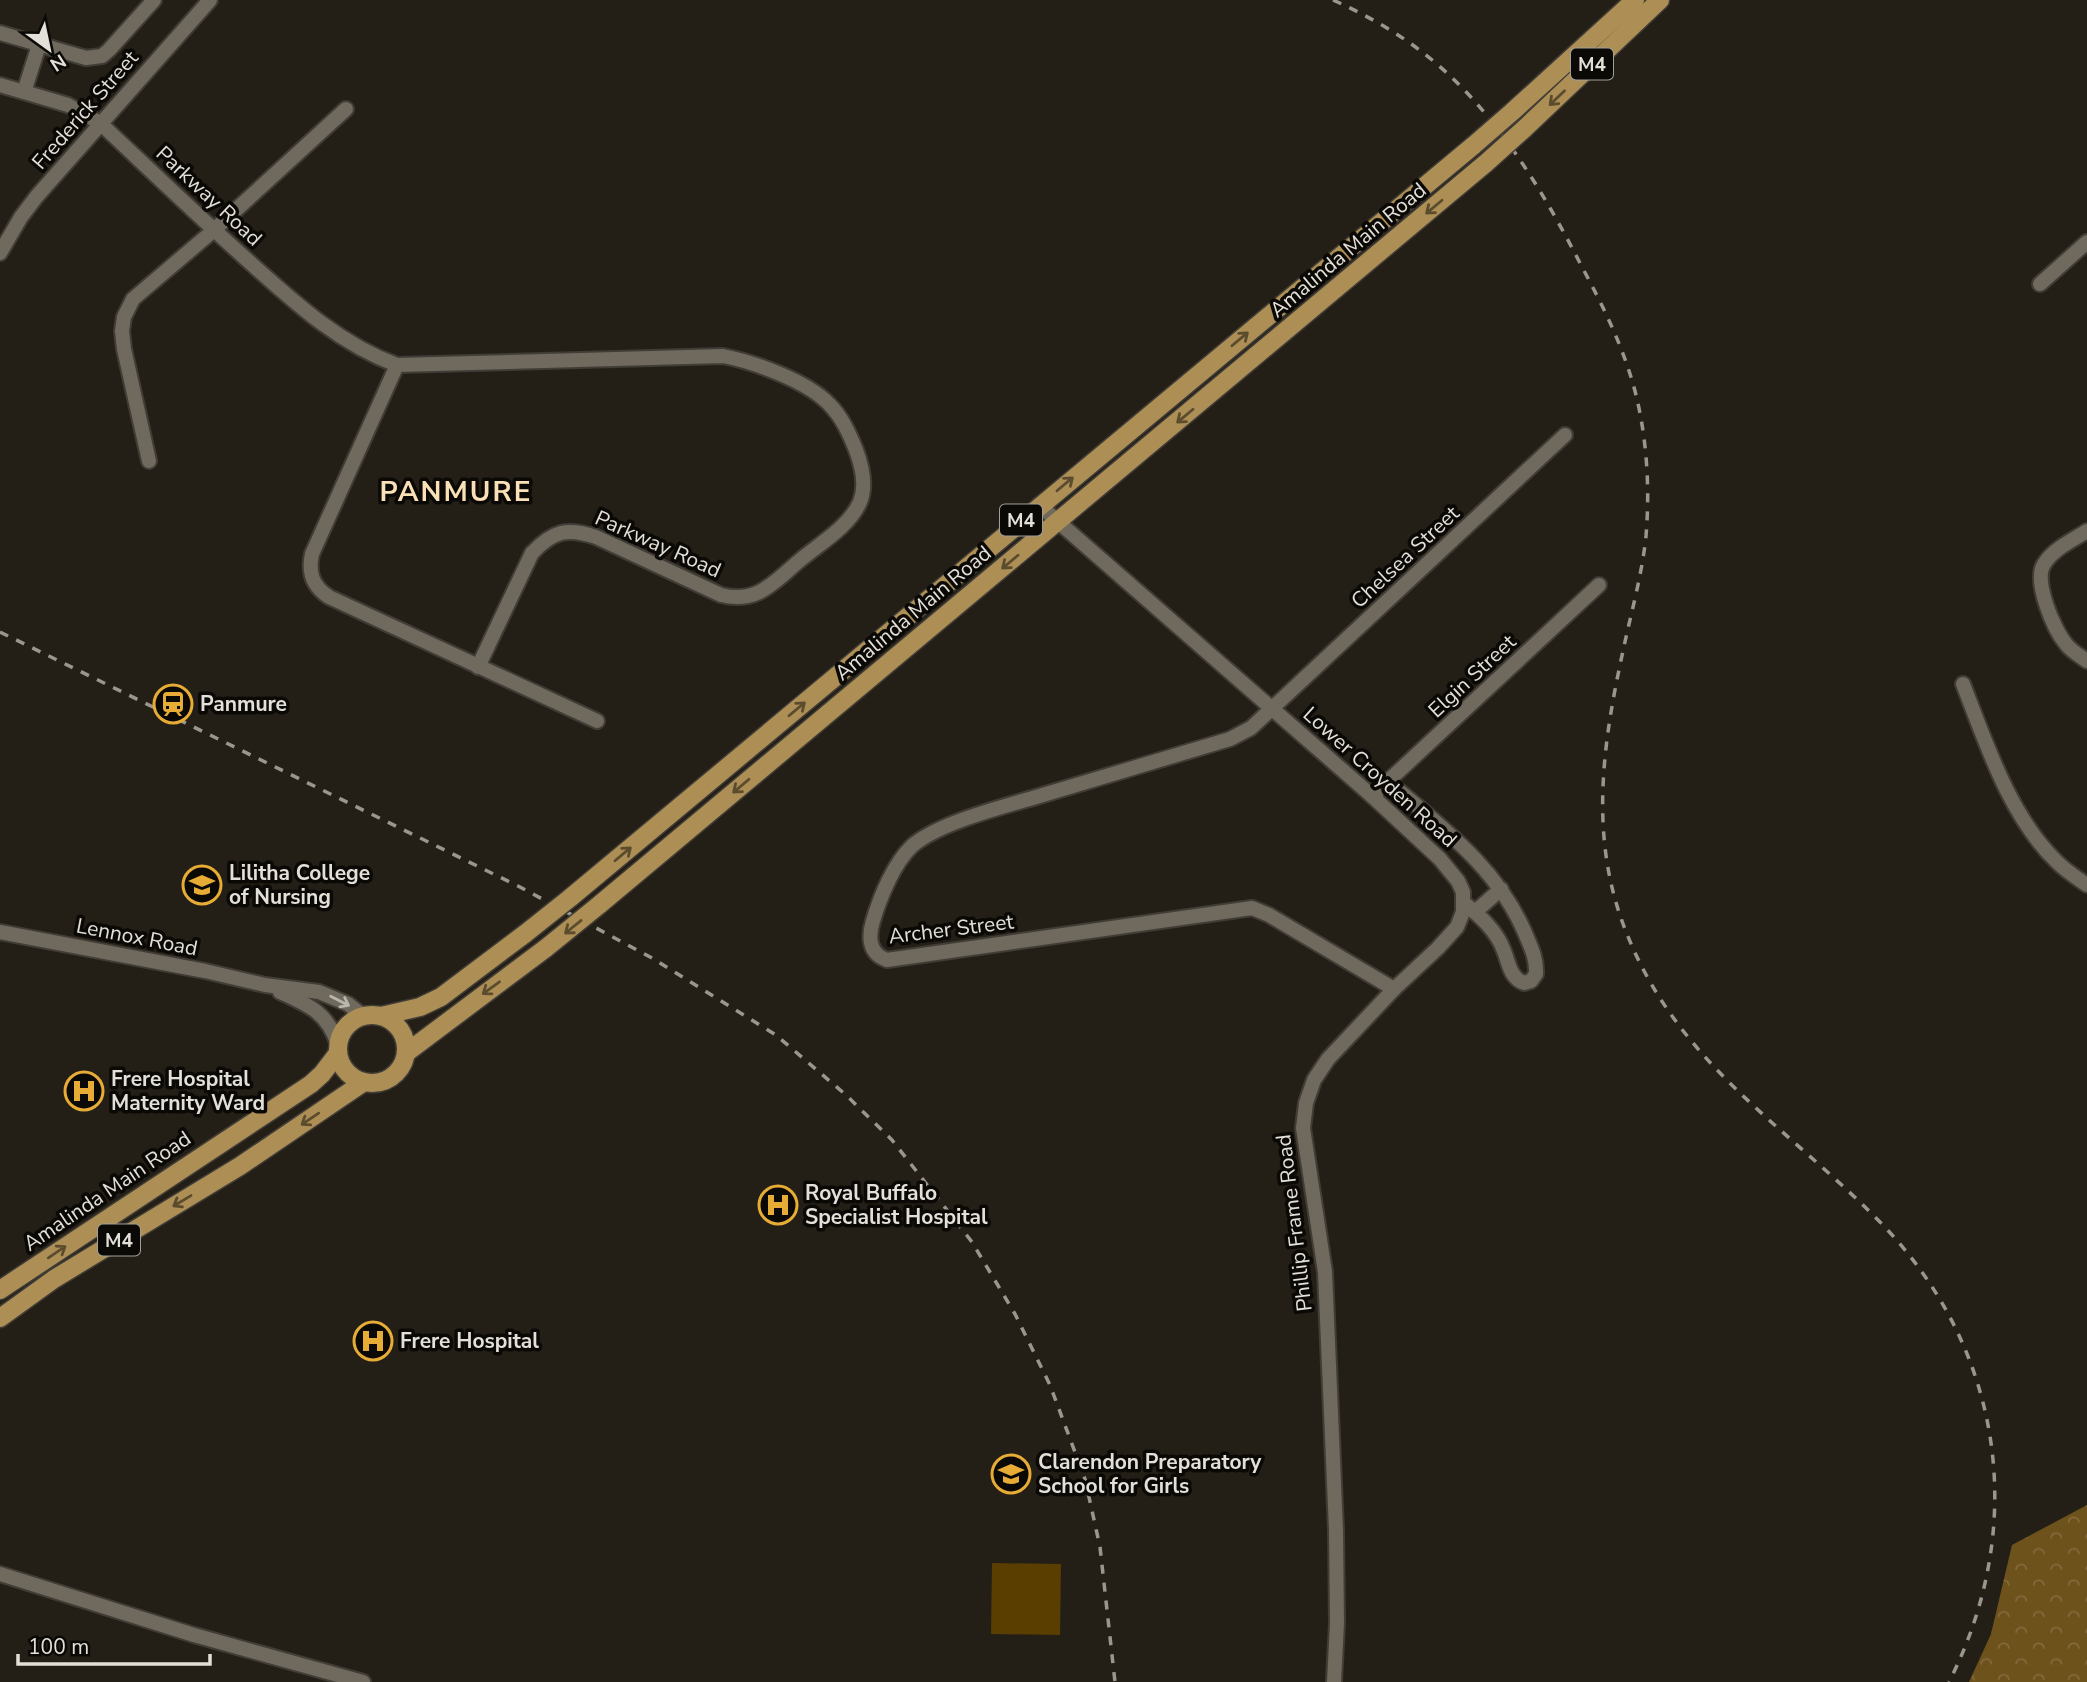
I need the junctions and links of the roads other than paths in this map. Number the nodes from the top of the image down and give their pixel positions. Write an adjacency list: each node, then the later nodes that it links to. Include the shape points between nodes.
1 (154, 0): 6 (street, via 102,56 86,58)
2 (210, 0): 10 (street, Frederick Street)
3 (1635, 0): 18 (main road, Amalinda Main Road / M4, one-way to 3, bridge, via 1474,145)
4 (1660, 0): 19 (main road, Amalinda Main Road / M4, one-way to 19, bridge, via 1486,163)
5 (0, 33): 6 (street)
6 (39, 45): 8 (street)
7 (0, 85): 8 (street, Parkway Road)
8 (24, 92): 10 (street, Parkway Road, via 68,105)
9 (346, 109): 11 (street)
10 (100, 123): 11 (street, Parkway Road); 13 (street, Frederick Street, via 21,217)
11 (214, 230): 15 (street, Parkway Road, via 322,324 362,350); 17 (street, via 140,292 124,317 124,349)
12 (2087, 242): 14 (street)
13 (0, 253)
14 (2040, 284)
15 (397, 365): 23 (street, via 312,554 311,576 329,597); 23 (street, Parkway Road, via 709,355 738,359 791,380 828,402 846,428 861,464 863,491 853,514 763,591 743,599 720,596 596,537 575,531 553,535 532,553)
16 (1565, 435): 25 (street, Chelsea Street)
17 (149, 461)
18 (1039, 505): 19 (street, Lower Croyden Road); 35 (main road, Amalinda Main Road / M4, one-way to 18, bridge, via 420,1007 441,997 526,933)
19 (1057, 523): 25 (street, Lower Croyden Road); 37 (main road, Amalinda Main Road / M4, one-way to 37, bridge, via 599,905)
20 (2087, 531): 22 (street, via 2043,564 2040,583 2066,645)
21 (1600, 585): 27 (street, Elgin Street)
22 (2087, 661)
23 (478, 667): 26 (street)
24 (1964, 684): 29 (street, via 1990,754 2030,829 2057,862)
25 (1274, 709): 28 (street, Lower Croyden Road); 34 (street, Archer Street, via 1241,735 976,815 919,841 903,857 885,891 873,920 873,951 880,958 896,960 1252,908)
26 (597, 721)
27 (1389, 782): 28 (street, Elgin Street); 30 (street, Lower Croyden Road, via 1456,840)
28 (1372, 796): 31 (street, Lower Croyden Road, via 1449,869)
29 (2087, 885)
30 (1502, 889): 31 (street); 31 (street, Lower Croyden Road, via 1534,953 1536,974 1531,981 1524,984 1515,978 1493,931)
31 (1469, 907): 34 (street, Phillip Frame Road, via 1457,928)
32 (0, 932): 33 (street, Lennox Road)
33 (265, 985): 35 (street, Lennox Road, one-way to 35, via 327,995); 36 (street, Lennox Road, via 326,1018)
34 (1394, 989): 43 (street, Phillip Frame Road, via 1321,1070 1306,1103 1303,1128 1325,1272 1335,1530)
35 (372, 1016): 36 (main road, Amalinda Main Road / M4, via 346,1027); 37 (main road, via 397,1026)
36 (338, 1049): 38 (main road, via 347,1072); 39 (main road, Amalinda Main Road / M4, one-way to 36, via 311,1084)
37 (406, 1053): 38 (main road, Amalinda Main Road / M4, via 387,1080)
38 (364, 1082): 40 (main road, Amalinda Main Road / M4, one-way to 40)
39 (0, 1290)
40 (0, 1318)
41 (0, 1574): 42 (street)
42 (363, 1682)
43 (1334, 1682)

